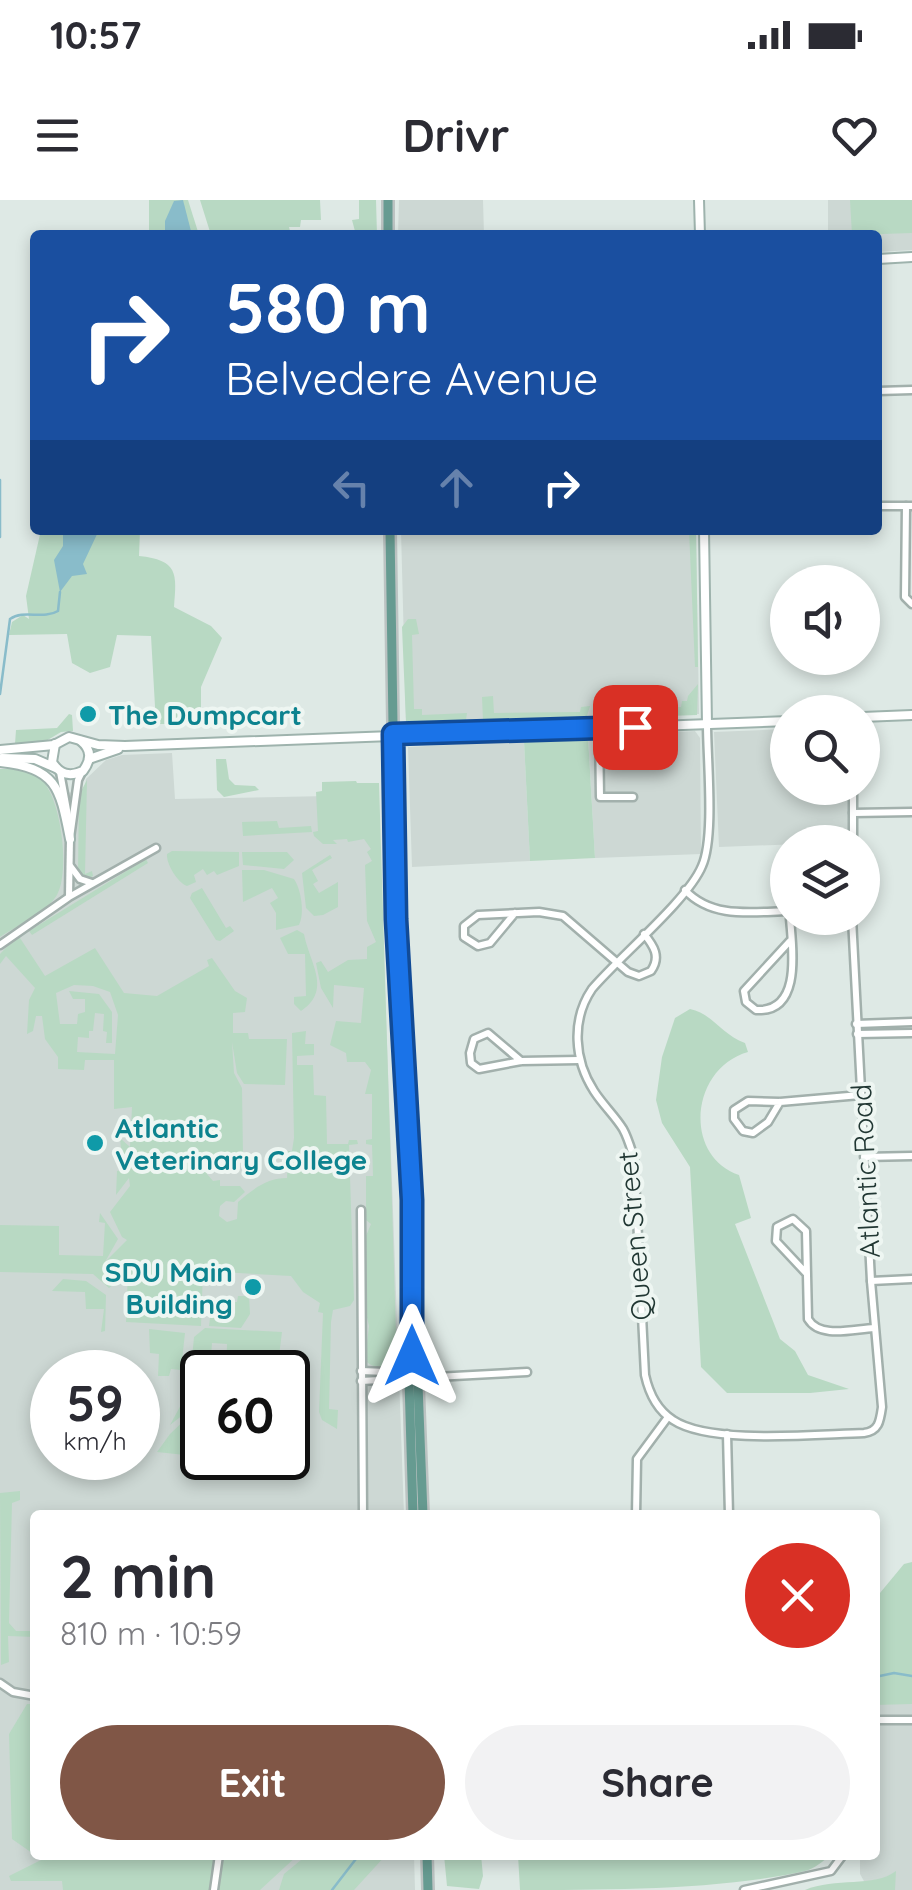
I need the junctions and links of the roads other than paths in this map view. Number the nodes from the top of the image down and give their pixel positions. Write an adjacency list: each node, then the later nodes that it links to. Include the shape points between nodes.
1 (388, 200): 3 (main road)
2 (699, 200): 4 (main road)
3 (388, 230)
4 (700, 230)
5 (912, 257): 6 (main road)
6 (882, 259)
7 (882, 390): 8 (street)
8 (912, 390)
9 (882, 506): 10 (street)
10 (909, 506): 13 (street, via 905,597)
11 (390, 535): 19 (main road)
12 (704, 535): 17 (main road)
13 (912, 604)
14 (912, 715): 15 (main road)
15 (880, 716)
16 (770, 722): 17 (main road)
17 (706, 725): 18 (main road); 36 (street, via 707,845 700,872)
18 (599, 728): 19 (main road); 27 (street, via 600,798)
19 (393, 734): 22 (main road); 63 (main road, via 412,1200)
20 (79, 739): 21 (main road); 22 (main road); 24 (main road)
21 (55, 744): 23 (main road); 25 (main road, via 51,756)
22 (125, 746): 24 (main road)
23 (0, 757): 25 (main road, via 35,759); 32 (main road, via 49,777 64,803)
24 (89, 759): 26 (main road)
25 (58, 770): 26 (main road); 32 (street)
26 (83, 771): 32 (street)
27 (634, 797)
28 (853, 805): 30 (street)
29 (912, 812): 30 (street)
30 (853, 813): 31 (street)
31 (853, 825)
32 (70, 839): 34 (street)
33 (156, 848): 35 (street)
34 (70, 865): 35 (street); 37 (street)
35 (93, 883): 37 (street)
36 (686, 890): 38 (street, via 728,912); 40 (street)
37 (69, 897): 44 (street)
38 (770, 913)
39 (514, 914): 39 (street, via 478,915 464,926 464,937 485,946); 45 (street, via 563,916)
40 (644, 934): 45 (street); 45 (street, via 656,954 650,971 634,976)
41 (790, 935): 43 (street)
42 (853, 935): 47 (street, Atlantic Road)
43 (790, 941): 43 (street, via 744,991 756,1010 774,1006 789,989)
44 (0, 945)
45 (617, 961): 50 (street, via 580,1011)
46 (912, 1022): 47 (street)
47 (856, 1024): 49 (street, Atlantic Road)
48 (912, 1033): 49 (street)
49 (857, 1034): 52 (street, Atlantic Road)
50 (579, 1060): 51 (street); 67 (street, Queen Street, via 634,1158 644,1376)
51 (521, 1062): 51 (street, via 488,1033 474,1038 471,1063 479,1069)
52 (860, 1095): 53 (street); 55 (street, Atlantic Road)
53 (780, 1102): 53 (street, via 738,1104 734,1120 753,1133)
54 (912, 1156): 55 (street)
55 (864, 1157): 59 (street, Atlantic Road)
56 (361, 1210): 61 (street)
57 (806, 1272): 57 (street, via 806,1230 786,1220 776,1240); 60 (street, via 808,1318 816,1330)
58 (912, 1279): 59 (street)
59 (871, 1280): 60 (street, Atlantic Road)
60 (874, 1328): 68 (street, Atlantic Road, via 882,1408 871,1432)
61 (361, 1371): 63 (street); 64 (street)
62 (527, 1372): 63 (street)
63 (412, 1376): 65 (street); 70 (main road); 71 (main road)
64 (361, 1381): 65 (street); 66 (street)
65 (376, 1381): 66 (street)
66 (360, 1406): 69 (street)
67 (668, 1417): 68 (street, via 692,1430); 72 (street, via 637,1459)
68 (727, 1434): 73 (street)
69 (364, 1510)
70 (413, 1510)
71 (423, 1510)
72 (636, 1510)
73 (729, 1510)
74 (0, 1683): 75 (street)
75 (30, 1695)
76 (880, 1720): 77 (street)
77 (912, 1720)
78 (217, 1860): 81 (street)
79 (427, 1860): 82 (main road)
80 (840, 1860): 83 (street, via 831,1872)
81 (214, 1890)
82 (428, 1890)
83 (744, 1890)

